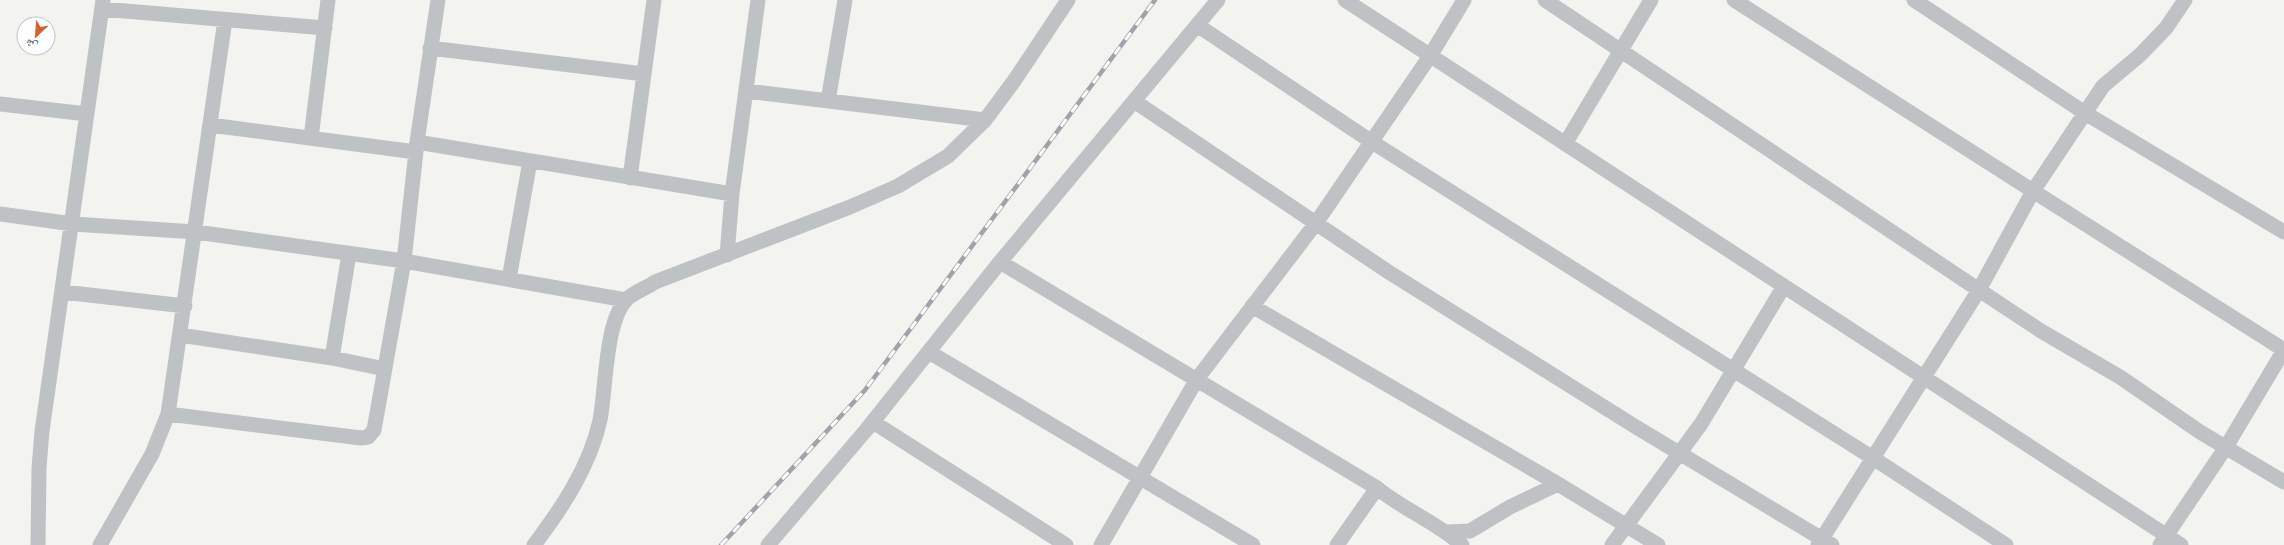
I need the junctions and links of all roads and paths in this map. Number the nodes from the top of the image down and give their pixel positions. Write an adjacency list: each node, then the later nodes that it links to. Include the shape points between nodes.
1 (328, 0): 18 (street)
2 (438, 0): 19 (street)
3 (654, 0): 22 (street)
4 (758, 0): 23 (street)
5 (845, 0): 24 (street)
6 (1068, 0): 29 (street)
7 (1218, 0): 17 (street)
8 (1345, 0): 21 (street)
9 (1464, 0): 21 (street)
10 (1545, 0): 20 (street)
11 (1651, 0): 20 (street)
12 (1734, 0): 37 (street)
13 (1914, 0): 27 (street)
14 (2185, 0): 27 (street, via 2166,28 2140,55 2103,86)
15 (102, 4): 16 (street); 28 (street)
16 (226, 20): 18 (street); 30 (street)
17 (1197, 25): 25 (street); 32 (street)
18 (325, 28): 31 (street)
19 (430, 48): 22 (street); 34 (street)
20 (1620, 50): 33 (street); 50 (street)
21 (1430, 56): 32 (street); 33 (street)
22 (644, 74): 36 (street)
23 (747, 91): 24 (street); 38 (street)
24 (828, 100): 29 (street)
25 (1134, 100): 40 (street); 47 (street)
26 (0, 104): 28 (street)
27 (2085, 113): 37 (street); 43 (street)
28 (87, 114): 41 (street)
29 (985, 120): 45 (street, via 948,156 898,186)
30 (210, 125): 31 (street); 42 (street)
31 (311, 138): 34 (street)
32 (1372, 142): 40 (street); 60 (street)
33 (1565, 144): 49 (street)
34 (417, 147): 35 (street); 46 (street)
35 (530, 161): 36 (street); 48 (street)
36 (630, 178): 38 (street)
37 (2033, 191): 50 (street); 56 (street)
38 (732, 194): 45 (street)
39 (0, 214): 41 (street)
40 (1316, 223): 54 (street); 66 (street, via 1387,271)
41 (72, 224): 42 (street); 51 (street)
42 (196, 232): 44 (street); 53 (street)
43 (2284, 232)
44 (349, 254): 46 (street); 58 (street)
45 (727, 255): 52 (street, via 656,282)
46 (404, 261): 48 (street); 59 (street)
47 (1000, 262): 57 (street); 62 (street)
48 (509, 279): 52 (street)
49 (1784, 286): 60 (street); 61 (street)
50 (1979, 290): 61 (street); 65 (street)
51 (62, 292): 53 (street); 76 (street, via 42,431)
52 (626, 300): 78 (street, via 614,323 600,420 584,467 555,517)
53 (185, 306): 55 (street)
54 (1252, 306): 62 (street); 70 (street)
55 (180, 335): 58 (street); 63 (street)
56 (2284, 350): 65 (street)
57 (929, 352): 64 (street); 68 (street)
58 (332, 358): 59 (street)
59 (385, 369): 63 (street, via 374,430 368,437)
60 (1732, 371): 66 (street); 67 (street)
61 (1924, 378): 67 (street); 74 (street)
62 (1197, 379): 68 (street); 71 (street)
63 (168, 414): 77 (street, via 152,454)
64 (873, 422): 79 (street); 80 (street)
65 (2226, 446): 69 (street); 74 (street)
66 (1679, 454): 72 (street); 75 (street)
67 (1873, 458): 75 (street); 87 (street)
68 (1140, 478): 81 (street); 82 (street)
69 (2284, 482)
70 (1558, 484): 72 (street); 73 (street, via 1510,507 1470,531)
71 (1377, 488): 73 (street, via 1395,503 1418,513); 83 (street)
72 (1625, 525): 85 (street); 86 (street)
73 (1447, 532): 84 (street)
74 (2163, 541): 88 (street)
75 (1824, 543)
76 (38, 545)
77 (100, 545)
78 (534, 545)
79 (768, 545)
80 (1066, 545)
81 (1101, 545)
82 (1253, 545)
83 (1337, 545)
84 (1462, 545)
85 (1612, 545)
86 (1658, 545)
87 (2006, 545)
88 (2181, 545)

